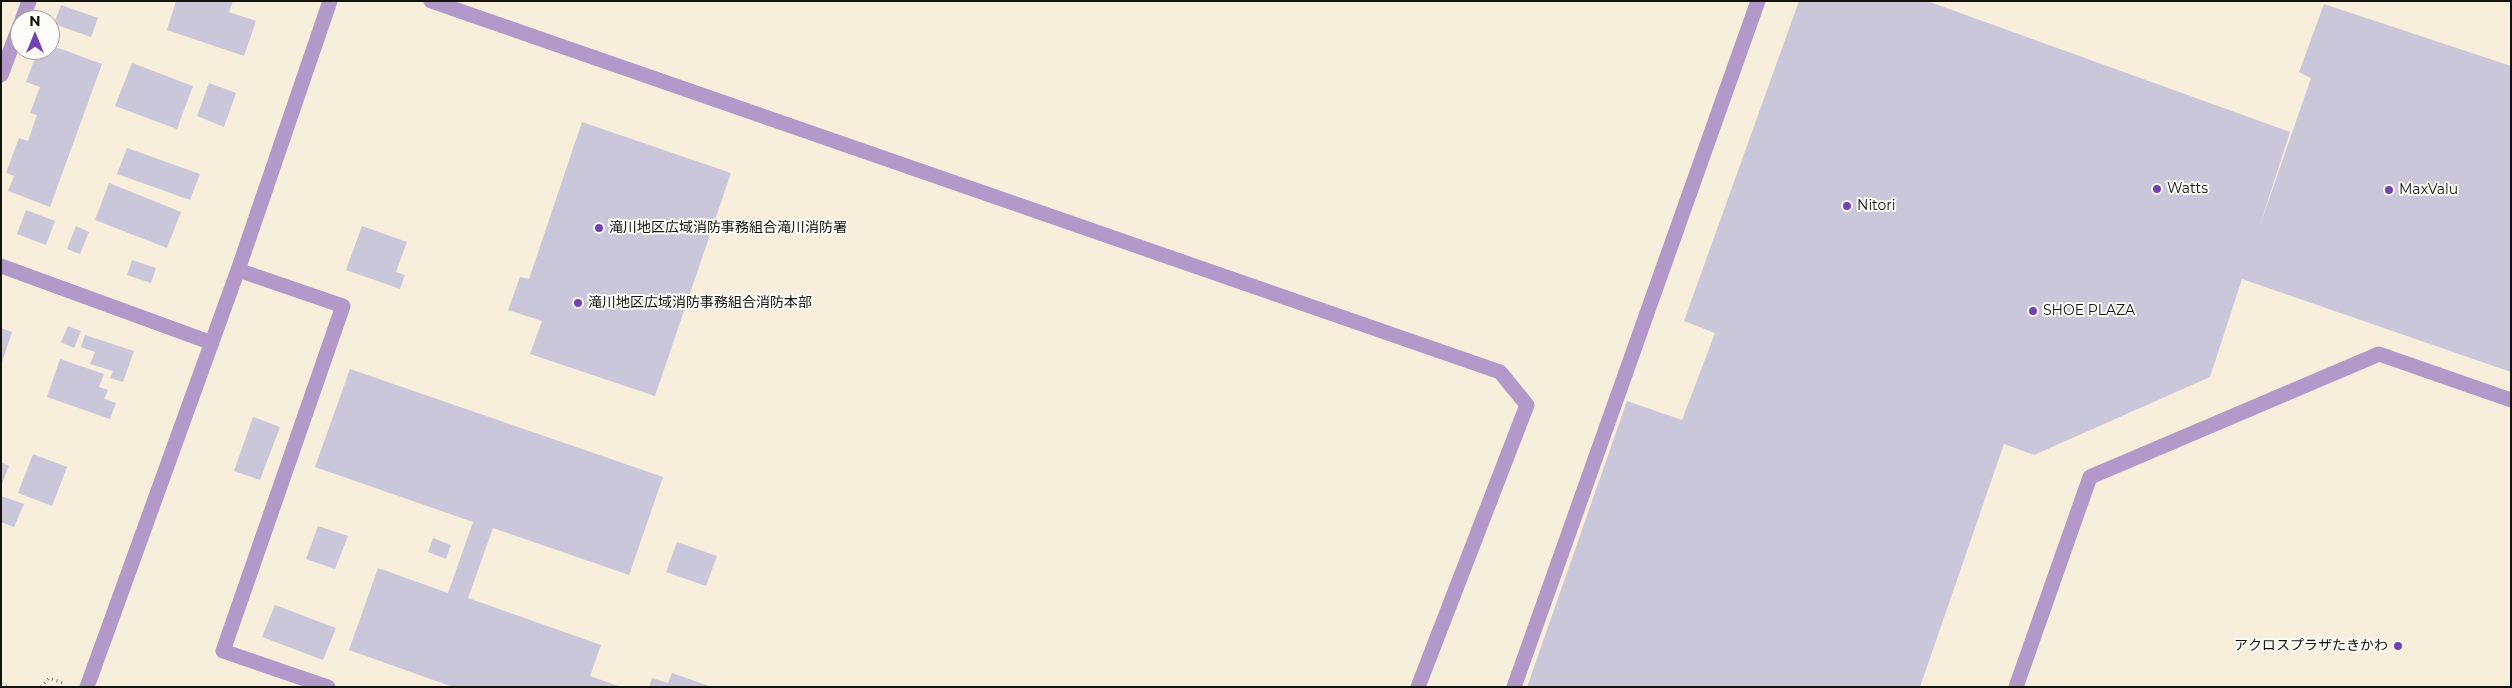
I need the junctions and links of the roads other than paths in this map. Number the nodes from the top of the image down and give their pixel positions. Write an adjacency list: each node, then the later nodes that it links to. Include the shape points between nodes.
1 (330, 1): 7 (street)
2 (431, 1): 12 (street, via 1500,372 1527,405)
3 (1758, 1): 13 (street)
4 (10, 52): 5 (street)
5 (1, 75)
6 (1, 266): 8 (street)
7 (238, 270): 8 (street); 11 (street, via 343,306 223,651)
8 (212, 343): 10 (street)
9 (2511, 400): 14 (street, via 2379,354 2090,477)
10 (87, 687)
11 (328, 687)
12 (1418, 687)
13 (1514, 687)
14 (2016, 687)

